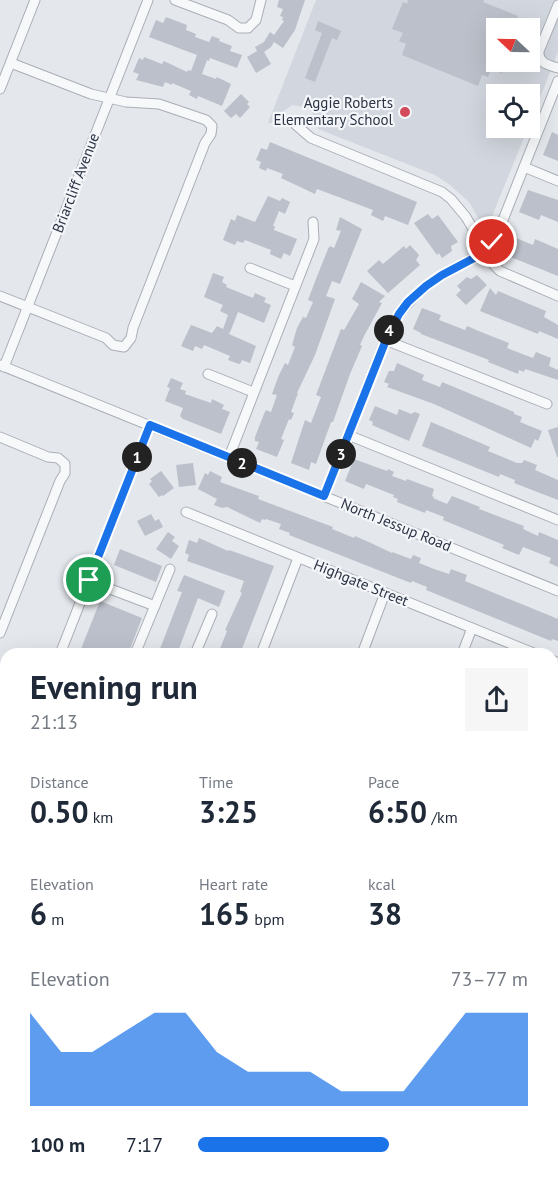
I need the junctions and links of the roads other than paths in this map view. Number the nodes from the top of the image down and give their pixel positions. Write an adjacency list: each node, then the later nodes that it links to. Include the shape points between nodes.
1 (35, 0): 6 (street)
2 (148, 0): 10 (street, Briarcliff Avenue)
3 (175, 0): 4 (street, via 228,20 238,28 248,28 256,20)
4 (261, 0)
5 (558, 5): 7 (street, via 539,51 542,62)
6 (10, 63): 9 (street); 10 (street)
7 (558, 68)
8 (558, 81): 12 (street)
9 (0, 89)
10 (108, 99): 20 (street, Briarcliff Avenue); 20 (street, via 159,104 206,120 212,126 211,134 131,338 124,347)
11 (296, 125): 15 (street, via 311,138 442,192 459,208)
12 (524, 167): 13 (street); 15 (street, via 499,230)
13 (558, 181)
14 (313, 222): 17 (street, via 314,239)
15 (485, 251): 19 (street, via 500,272); 21 (street, via 417,294 399,314)
16 (250, 268): 17 (street)
17 (296, 286): 24 (street)
18 (0, 296): 20 (street)
19 (558, 296)
20 (27, 307): 22 (street, Briarcliff Avenue)
21 (386, 340): 25 (street); 27 (street)
22 (2, 366): 26 (street, North Jessup Road)
23 (208, 374): 24 (street)
24 (253, 392): 29 (street)
25 (547, 404)
26 (150, 425): 29 (street, North Jessup Road); 35 (street)
27 (348, 435): 30 (street); 32 (street)
28 (0, 437): 41 (street, via 65,464)
29 (229, 457): 30 (street, North Jessup Road)
30 (324, 496): 36 (street, North Jessup Road)
31 (186, 512): 33 (street, Highgate Street)
32 (558, 520)
33 (298, 558): 37 (street, Highgate Street); 45 (street)
34 (170, 568): 38 (street)
35 (89, 580): 38 (street); 42 (street)
36 (558, 591)
37 (385, 593): 40 (street, Highgate Street); 46 (street)
38 (154, 606): 43 (street)
39 (212, 614): 44 (street)
40 (472, 628): 47 (street); 48 (street, Highgate Street)
41 (0, 633)
42 (62, 648)
43 (137, 648)
44 (198, 648)
45 (263, 648)
46 (364, 648)
47 (464, 648)
48 (521, 648)

